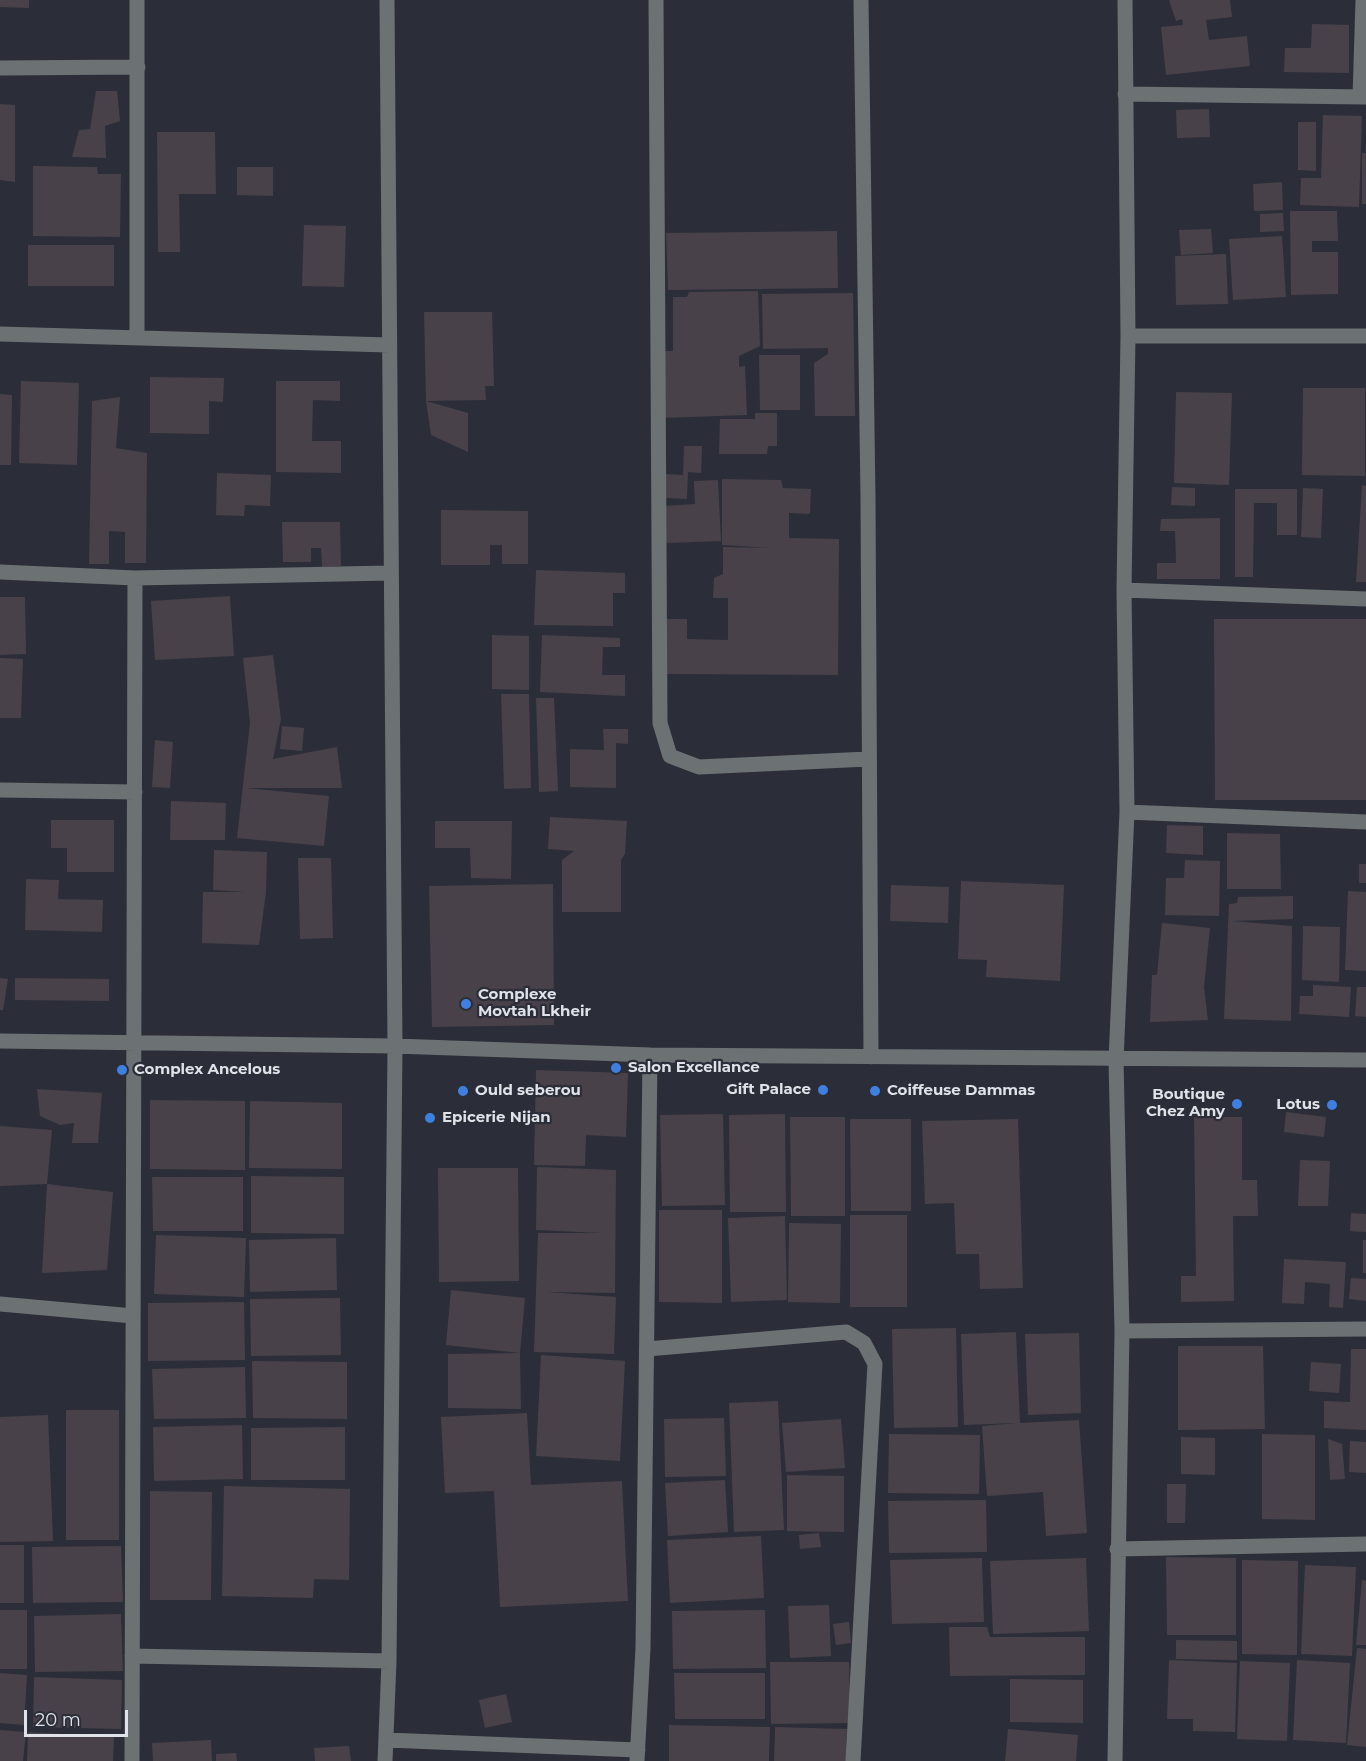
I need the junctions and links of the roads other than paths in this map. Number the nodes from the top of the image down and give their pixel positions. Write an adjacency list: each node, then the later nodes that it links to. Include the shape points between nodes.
1 (137, 0): 7 (street)
2 (387, 0): 15 (street)
3 (656, 0): 21 (street, via 660,723 670,756 699,767)
4 (861, 0): 21 (street)
5 (1125, 0): 9 (street)
6 (1363, 0): 10 (street)
7 (138, 67): 8 (street); 14 (street)
8 (0, 68)
9 (1125, 94): 10 (street); 12 (street)
10 (1363, 97)
11 (0, 334): 14 (street)
12 (1128, 336): 13 (street); 19 (street)
13 (1366, 336)
14 (137, 337): 15 (street)
15 (389, 345): 17 (street)
16 (0, 572): 18 (street)
17 (391, 573): 18 (street); 28 (street)
18 (135, 578): 23 (street)
19 (1124, 590): 20 (street); 24 (street)
20 (1366, 599)
21 (868, 759): 30 (street)
22 (0, 790): 23 (street)
23 (135, 792): 27 (street)
24 (1127, 812): 25 (street); 31 (street)
25 (1366, 822)
26 (0, 1041): 27 (street)
27 (135, 1043): 28 (street); 34 (street)
28 (395, 1046): 29 (street); 41 (street)
29 (650, 1055): 30 (street); 37 (street)
30 (871, 1057): 31 (street)
31 (1116, 1060): 32 (street); 36 (street)
32 (1366, 1060)
33 (0, 1304): 34 (street)
34 (133, 1316): 40 (street)
35 (1366, 1329): 36 (street)
36 (1122, 1330): 39 (street)
37 (646, 1349): 43 (street); 46 (street, via 846,1332 864,1343 870,1354 875,1364)
38 (1366, 1544): 39 (street)
39 (1117, 1549): 47 (street)
40 (132, 1656): 41 (street); 44 (street)
41 (389, 1661): 42 (street)
42 (386, 1740): 43 (street); 45 (street)
43 (638, 1755)
44 (132, 1761)
45 (385, 1761)
46 (853, 1761)
47 (1115, 1761)

